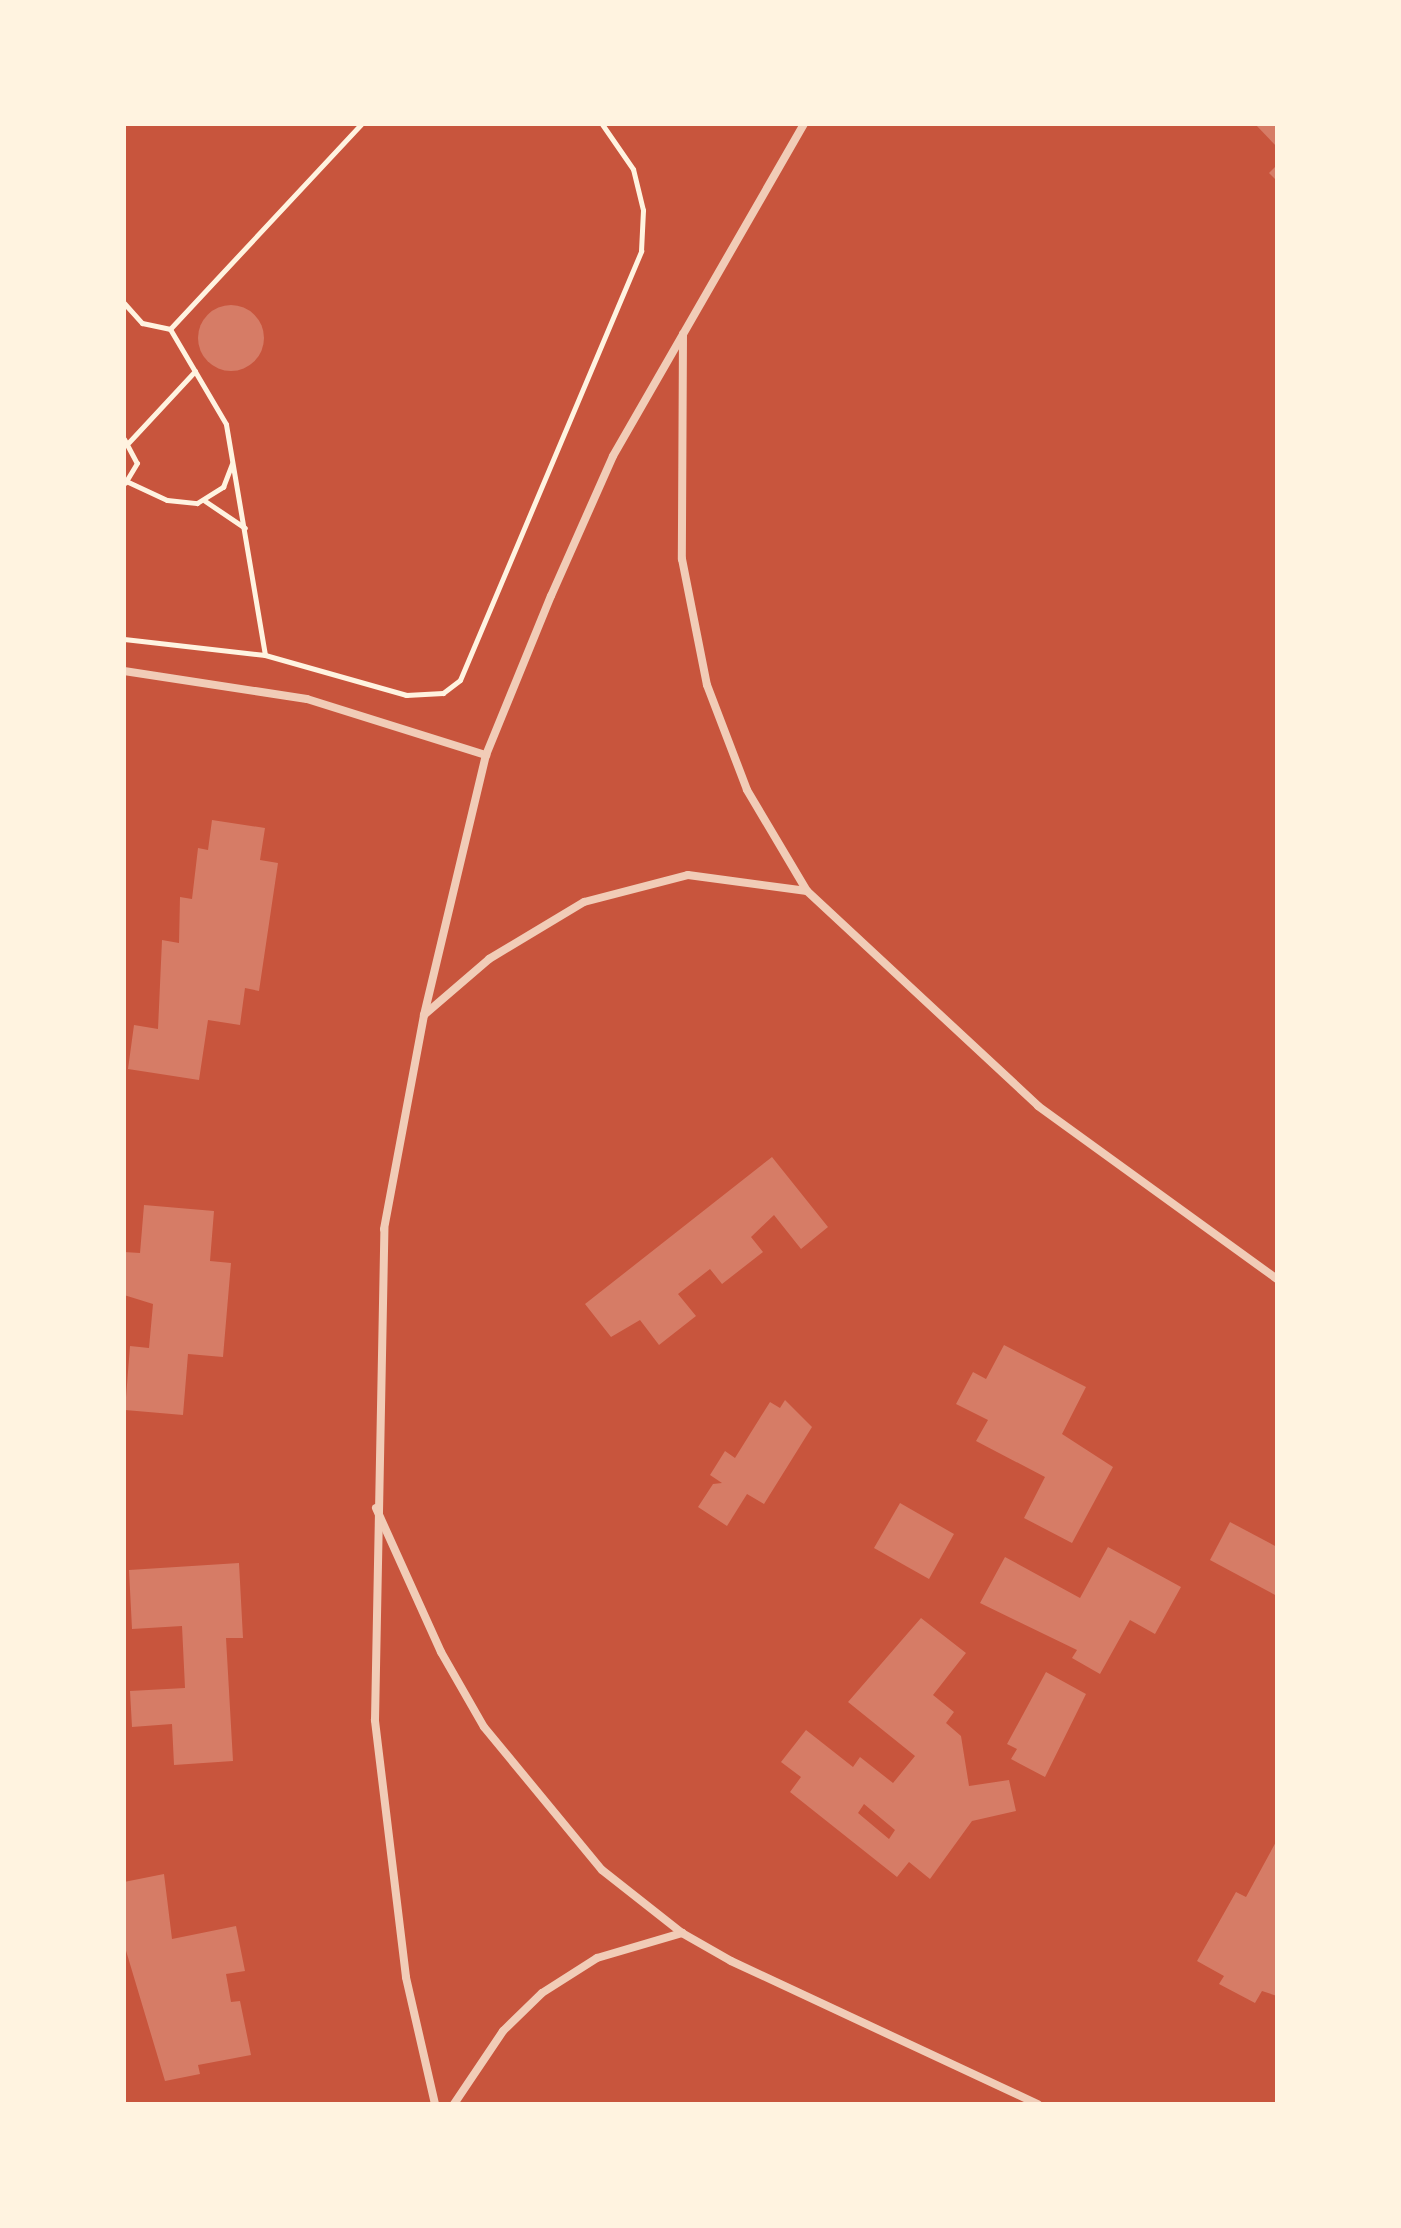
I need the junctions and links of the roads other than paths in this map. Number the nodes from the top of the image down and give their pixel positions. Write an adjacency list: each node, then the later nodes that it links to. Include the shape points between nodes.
1 (804, 124): 2 (street)
2 (683, 333): 4 (street, via 613,456); 5 (street, via 682,559 707,685 747,790)
3 (124, 671): 4 (street, via 307,699)
4 (486, 755): 6 (street)
5 (807, 891): 6 (street, via 688,875 584,902 489,959); 7 (street, via 1038,1106)
6 (424, 1015): 8 (street, via 384,1229)
7 (1277, 1279)
8 (374, 1504): 9 (street, via 441,1652 484,1727 602,1870); 10 (street, via 375,1720 406,1977)
9 (682, 1933): 11 (street, via 597,1958 542,1993 503,2031); 12 (street)
10 (435, 2104)
11 (454, 2104)
12 (1038, 2104)

